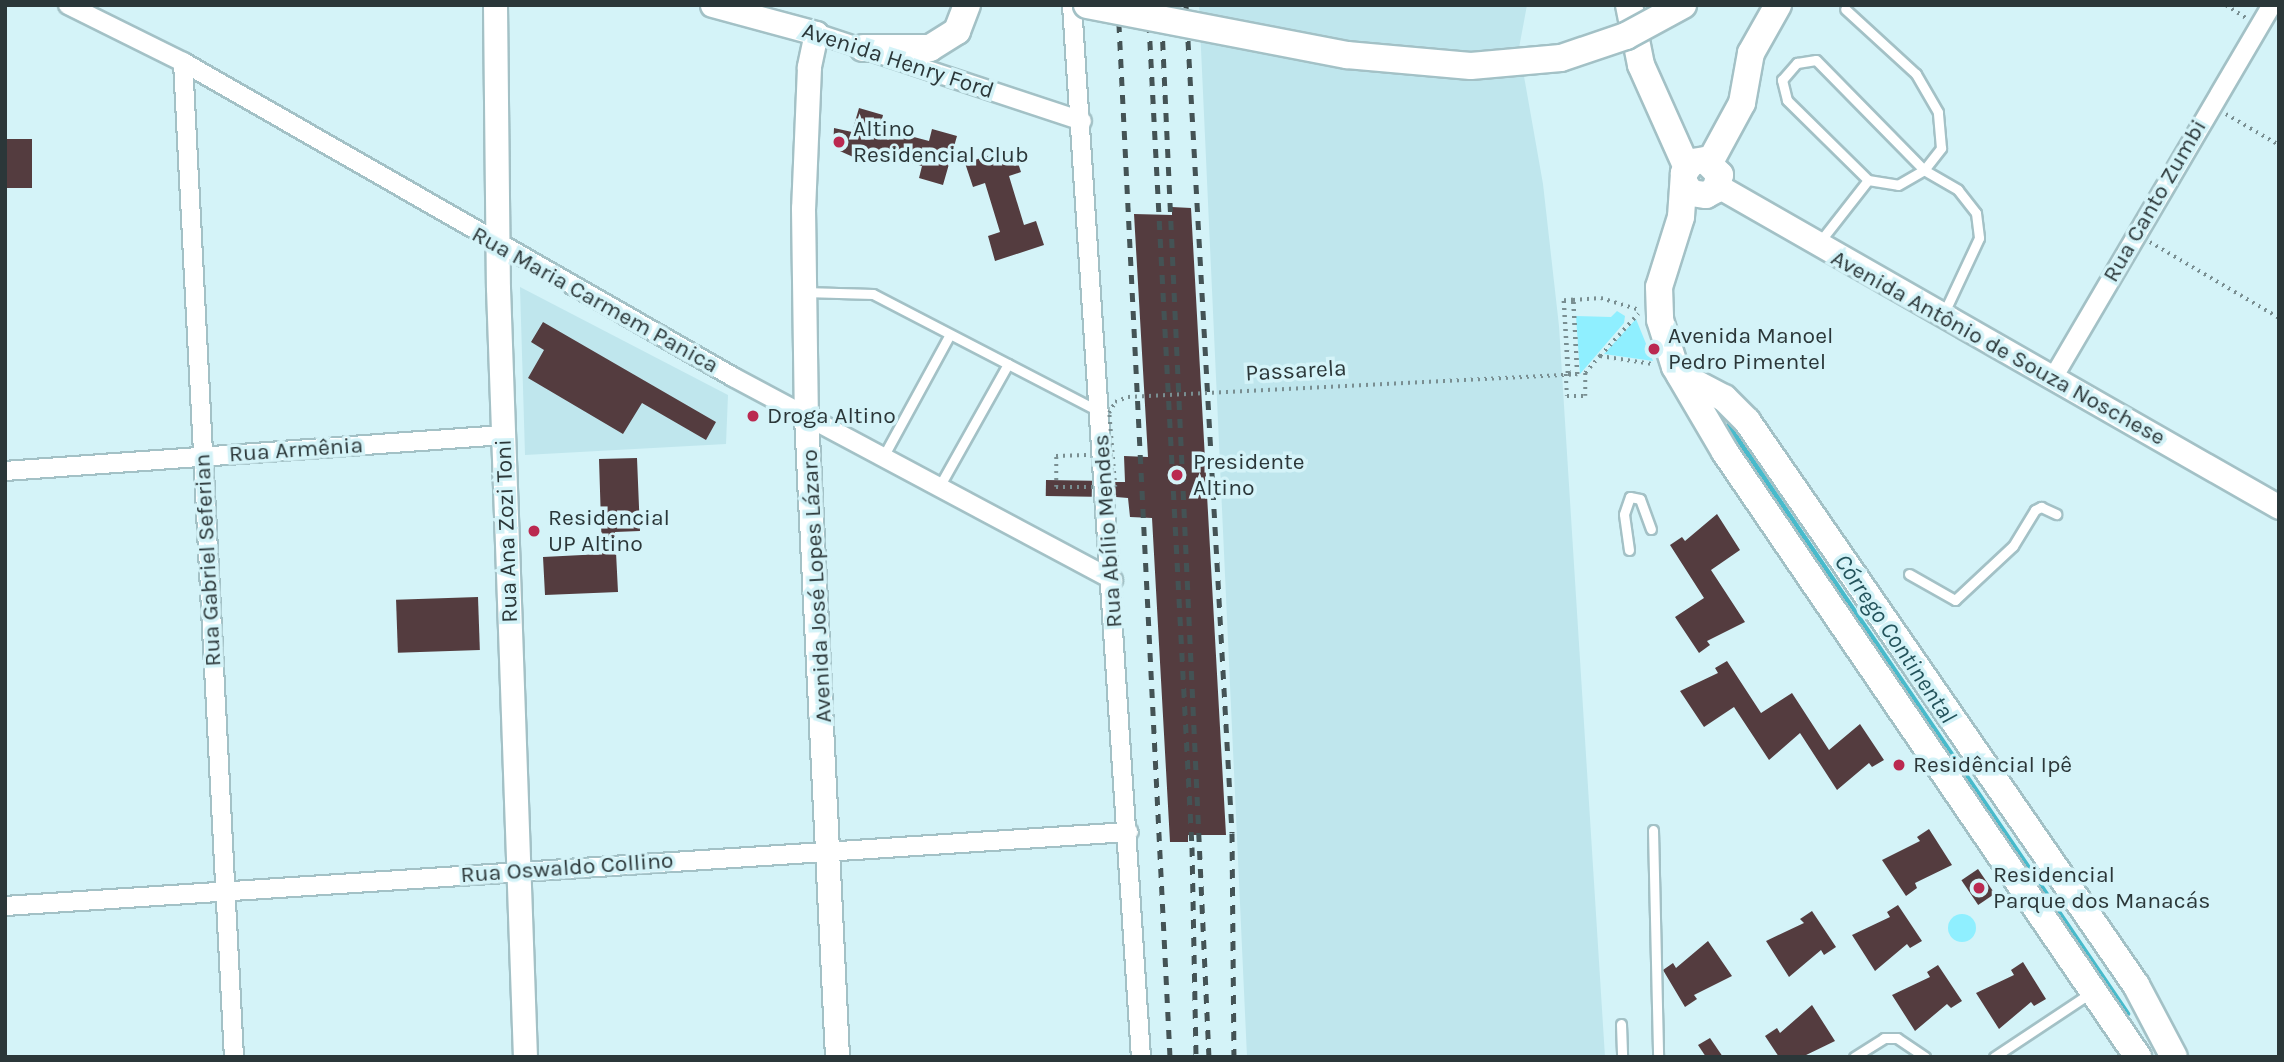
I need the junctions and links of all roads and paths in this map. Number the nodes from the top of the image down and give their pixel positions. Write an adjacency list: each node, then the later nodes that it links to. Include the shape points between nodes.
1 (495, 5): 25 (street, Rua Ana Zozi Toni)
2 (712, 5): 14 (street, Avenida Henry Ford)
3 (967, 5): 15 (main road, via 957,32 930,48)
4 (1072, 5): 18 (street, Rua Abílio Mendes)
5 (1087, 5): 7 (main road, bridge, via 1347,55 1471,66 1561,58 1626,36)
6 (1629, 5): 21 (main road, via 1641,65)
7 (1683, 5)
8 (1778, 5): 21 (main road, via 1751,53 1742,103)
9 (2226, 5): 13 (path)
10 (2272, 5): 13 (street, Rua Canto Zumbi)
11 (77, 7): 16 (street, Rua Maria Carmem Panica)
12 (1845, 9): 20 (lane, via 1916,74 1938,112 1941,148)
13 (2260, 26): 17 (street, Rua Canto Zumbi)
14 (816, 33): 15 (street, Avenida Henry Ford); 26 (street, Avenida José Lopes Lázaro, via 809,66)
15 (863, 48): 18 (street, Avenida Henry Ford)
16 (183, 62): 25 (street, Rua Maria Carmem Panica); 45 (street, Rua Gabriel Seferian)
17 (2212, 105): 19 (path); 23 (street, Rua Canto Zumbi)
18 (1082, 121): 40 (street, Rua Abílio Mendes)
19 (2279, 145)
20 (1924, 170): 22 (lane, via 1898,185); 22 (lane, via 1816,60 1797,63 1782,80 1787,100); 29 (lane, via 1958,190 1976,213 1978,225 1979,238)
21 (1700, 176): 24 (street, Avenida Antônio de Souza Noschese); 28 (main road)
22 (1868, 180): 24 (lane)
23 (2136, 233): 30 (path); 37 (street, Rua Canto Zumbi)
24 (1816, 245): 29 (street, Avenida Antônio de Souza Noschese)
25 (499, 246): 41 (street, Rua Maria Carmem Panica); 42 (street, Rua Ana Zozi Toni)
26 (804, 292): 32 (lane, via 873,294); 41 (street, Avenida José Lopes Lázaro)
27 (1573, 300): 28 (path, via 1601,298); 31 (path, bridge); 31 (path, bridge, via 1564,301 1569,374 1577,374)
28 (1650, 308): 33 (path); 35 (main road)
29 (1943, 317): 37 (street, Avenida Antônio de Souza Noschese)
30 (2279, 318)
31 (1574, 325): 36 (path, bridge, via 1577,373 1568,374 1564,301 1573,300 1577,362 1577,374)
32 (949, 336): 34 (lane); 44 (lane)
33 (1600, 356): 35 (path); 36 (path, via 1585,373 1585,396 1567,396)
34 (1008, 364): 40 (lane); 47 (lane)
35 (1677, 371): 38 (main road); 39 (main road)
36 (1566, 374): 43 (path, Passarela, bridge, via 1124,398 1112,405 1109,417 1115,487 1056,487 1056,456)
37 (2053, 378): 48 (street, Avenida Antônio de Souza Noschese)
38 (1724, 398): 39 (main road); 72 (main road, via 1747,421 2136,985)
39 (1696, 402): 60 (main road, via 1784,539)
40 (1099, 411): 43 (street, Rua Abílio Mendes)
41 (806, 416): 44 (street, Rua Maria Carmem Panica); 56 (street, Avenida José Lopes Lázaro)
42 (504, 435): 45 (street, Rua Armênia); 57 (street, Rua Ana Zozi Toni)
43 (1102, 454): 53 (street, Rua Abílio Mendes)
44 (883, 457): 47 (street, Rua Maria Carmem Panica)
45 (202, 459): 46 (street, Rua Armênia); 58 (street, Rua Gabriel Seferian)
46 (5, 471)
47 (939, 487): 53 (street, Rua Maria Carmem Panica)
48 (2279, 507)
49 (2056, 514): 52 (lane, via 2040,507 2035,510 2013,546 1955,600)
50 (1651, 529): 51 (lane, via 1640,499 1630,497 1624,514)
51 (1629, 550)
52 (1909, 574)
53 (1113, 580): 55 (street, Rua Abílio Mendes)
54 (1653, 830): 67 (lane)
55 (1129, 832): 56 (street, Rua Oswaldo Collino); 65 (street, Rua Abílio Mendes)
56 (830, 850): 57 (street, Rua Oswaldo Collino); 64 (street, Avenida José Lopes Lázaro)
57 (516, 872): 58 (street, Rua Oswaldo Collino); 63 (street, Rua Ana Zozi Toni)
58 (228, 888): 59 (street, Rua Oswaldo Collino); 62 (street, Rua Gabriel Seferian)
59 (5, 906)
60 (2095, 990): 70 (lane); 71 (main road)
61 (1621, 1024): 66 (lane)
62 (234, 1057)
63 (525, 1057)
64 (837, 1057)
65 (1141, 1057)
66 (1622, 1057)
67 (1658, 1057)
68 (1854, 1057): 69 (lane, via 1884,1038 1898,1038)
69 (1925, 1057)
70 (1994, 1057)
71 (2138, 1057)
72 (2174, 1057)

